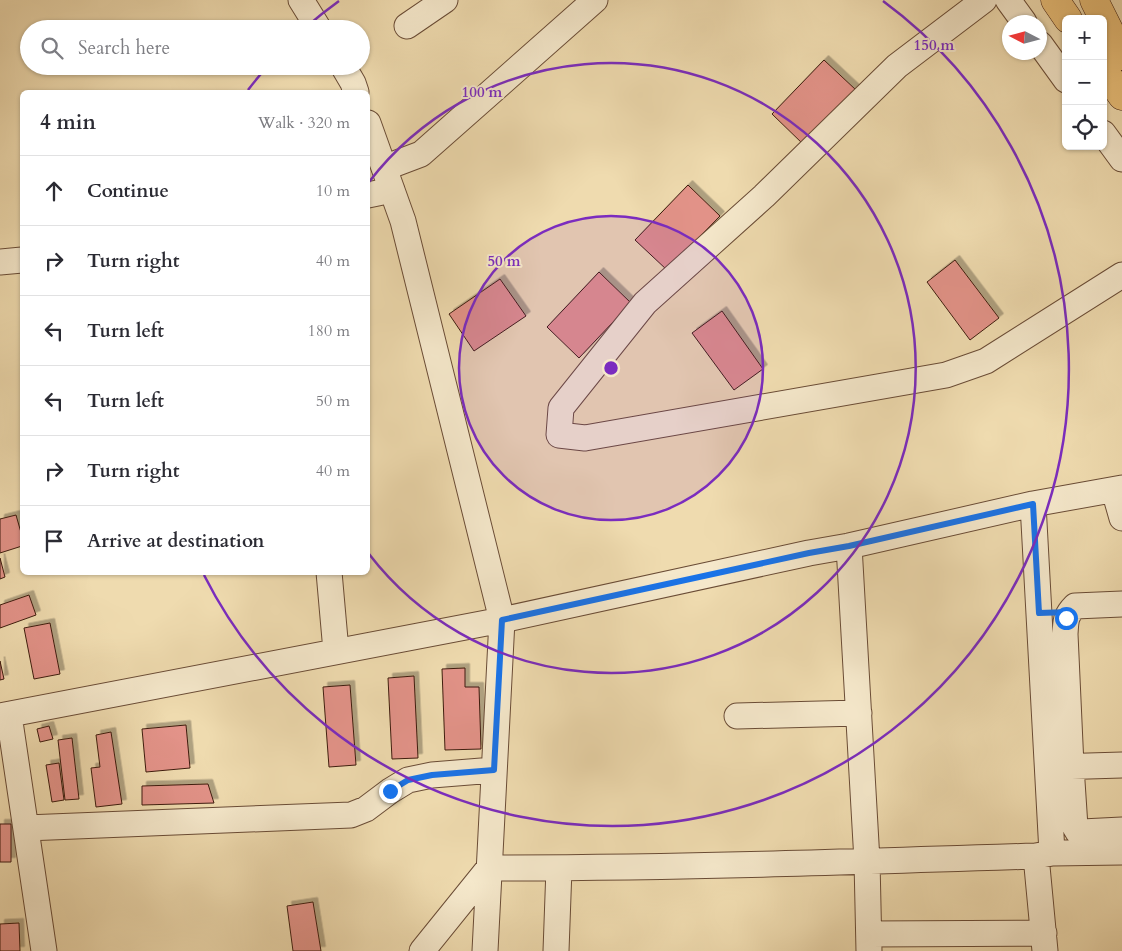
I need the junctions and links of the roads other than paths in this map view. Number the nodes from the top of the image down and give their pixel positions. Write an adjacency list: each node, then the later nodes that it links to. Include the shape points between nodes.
1 (302, 0): 10 (street)
2 (444, 0): 11 (street)
3 (595, 0): 23 (street, via 421,154)
4 (984, 0): 27 (street, via 898,66 764,196 645,304 561,408 559,435 585,438 946,375 986,361)
5 (1008, 0): 8 (street)
6 (1055, 0): 9 (main road)
7 (1095, 2): 12 (main road); 14 (main road)
8 (1019, 15)
9 (1065, 15)
10 (314, 20)
11 (407, 26)
12 (1122, 30)
13 (1047, 54): 15 (street)
14 (1122, 56)
15 (1062, 74)
16 (348, 75): 18 (street)
17 (1107, 75): 19 (main road)
18 (355, 90)
19 (1122, 96)
20 (370, 129): 23 (street)
21 (1107, 138): 22 (street)
22 (1122, 159)
23 (388, 179): 24 (street); 36 (street, via 403,221)
24 (370, 193)
25 (20, 260): 26 (street)
26 (0, 262)
27 (1122, 275)
28 (1118, 489): 29 (street); 30 (street)
29 (1033, 504): 31 (street); 35 (street)
30 (1122, 518)
31 (849, 546): 36 (street); 38 (street)
32 (329, 575): 37 (street)
33 (1122, 604): 34 (street, via 1075,606)
34 (1069, 612): 35 (street); 42 (street, via 1066,618)
35 (1039, 613): 42 (street)
36 (502, 620): 37 (street); 43 (street)
37 (336, 651): 39 (street)
38 (859, 713): 40 (street); 48 (street)
39 (5, 716): 44 (street)
40 (737, 716)
41 (1122, 765): 42 (street)
42 (1059, 766): 45 (street, via 1078,832); 47 (street)
43 (494, 770): 44 (street, via 408,780 366,809 350,815); 49 (street)
44 (26, 828): 53 (street)
45 (1122, 830)
46 (1122, 852): 47 (street)
47 (1044, 855): 48 (street); 52 (street)
48 (868, 862): 50 (street); 51 (street)
49 (489, 868): 50 (street); 54 (street); 55 (street)
50 (558, 868): 56 (street)
51 (869, 942): 52 (street)
52 (1044, 942)
53 (44, 951)
54 (422, 951)
55 (485, 951)
56 (556, 951)

